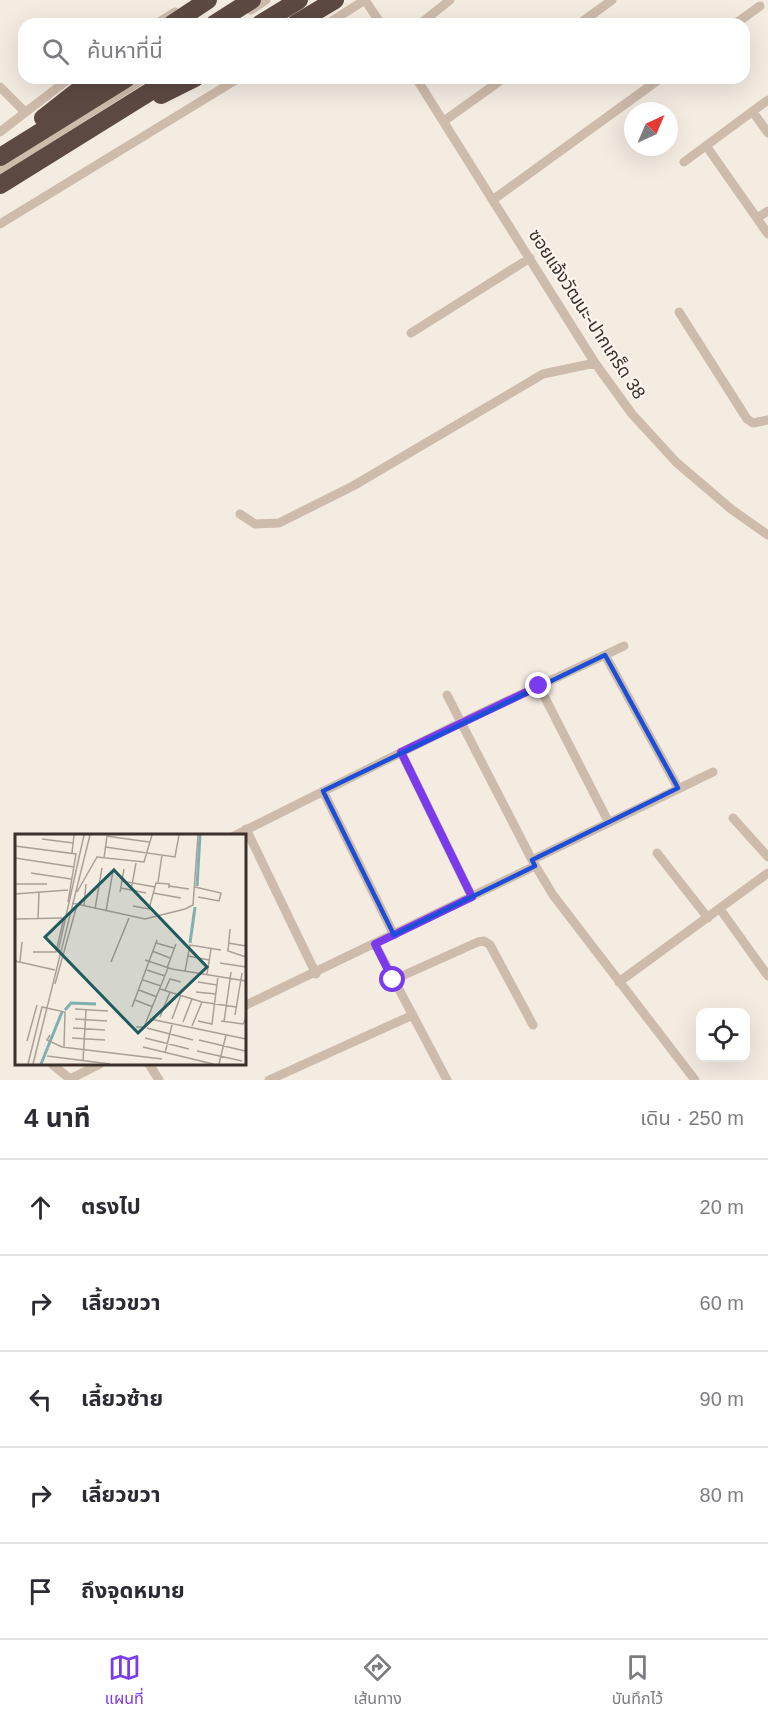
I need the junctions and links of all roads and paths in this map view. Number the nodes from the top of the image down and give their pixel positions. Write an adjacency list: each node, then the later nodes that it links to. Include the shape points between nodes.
1 (195, 0): 11 (street)
2 (208, 0): 12 (highway)
3 (252, 0): 13 (highway)
4 (266, 0): 14 (street)
5 (299, 0): 15 (highway)
6 (335, 0): 16 (highway)
7 (365, 0): 17 (street); 18 (street)
8 (450, 0): 19 (street)
9 (612, 0): 20 (street)
10 (760, 6): 21 (street)
11 (166, 18)
12 (181, 18)
13 (224, 18)
14 (238, 18)
15 (270, 18)
16 (305, 18)
17 (336, 18)
18 (377, 18)
19 (428, 18)
20 (587, 18)
21 (743, 18)
22 (62, 84): 34 (street)
23 (87, 84): 41 (highway)
24 (117, 84): 41 (highway)
25 (136, 84): 43 (street)
26 (162, 84): 38 (highway)
27 (183, 84): 38 (highway)
28 (230, 84): 48 (street)
29 (420, 84): 36 (street, ซอยแจ้งวัฒนะ-ปากเกร็ด 38)
30 (496, 84): 36 (street)
31 (653, 84): 45 (street)
32 (0, 87): 34 (street)
33 (768, 100): 35 (street)
34 (25, 112): 37 (street)
35 (753, 112): 39 (street); 40 (street)
36 (444, 121): 45 (street, ซอยแจ้งวัฒนะ-ปากเกร็ด 38)
37 (0, 132)
38 (84, 133): 44 (highway)
39 (768, 133)
40 (707, 147): 42 (street); 47 (street)
41 (0, 155)
42 (684, 162)
43 (0, 170)
44 (0, 185)
45 (494, 199): 50 (street, ซอยแจ้งวัฒนะ-ปากเกร็ด 38)
46 (768, 211): 47 (street)
47 (757, 218): 49 (street)
48 (0, 224)
49 (768, 234)
50 (530, 258): 52 (street); 53 (street, ซอยแจ้งวัฒนะ-ปากเกร็ด 38)
51 (679, 312): 54 (street, via 747,418 753,423)
52 (411, 333)
53 (595, 363): 55 (street, via 543,374 353,486 279,523 255,524); 56 (street, ซอยแจ้งวัฒนะ-ปากเกร็ด 38, via 676,462)
54 (768, 420)
55 (240, 514)
56 (768, 535)
57 (624, 646): 58 (street)
58 (604, 655): 59 (street); 64 (street)
59 (539, 686): 61 (street); 67 (street)
60 (447, 695): 61 (street)
61 (460, 723): 62 (street); 72 (street)
62 (401, 752): 65 (street); 74 (street)
63 (713, 772): 64 (street)
64 (678, 788): 67 (street)
65 (323, 791): 68 (street); 77 (street)
66 (733, 818): 71 (street)
67 (608, 821): 72 (street)
68 (246, 829): 69 (street); 79 (street)
69 (237, 834)
70 (657, 852): 76 (street)
71 (768, 856)
72 (533, 863): 74 (street); 82 (street)
73 (768, 873): 75 (street)
74 (472, 897): 77 (street)
75 (720, 909): 76 (street); 80 (street)
76 (708, 918): 82 (street)
77 (393, 935): 78 (street)
78 (375, 944): 79 (street); 81 (street)
79 (316, 974): 83 (street)
80 (768, 976)
81 (393, 980): 84 (street); 85 (street, via 484,941 490,945)
82 (619, 982): 92 (street)
83 (246, 1005)
84 (413, 1016): 90 (street); 91 (street)
85 (533, 1025)
86 (53, 1065): 87 (street, via 70,1079)
87 (98, 1065)
88 (150, 1065): 89 (street)
89 (159, 1080)
90 (269, 1080)
91 (447, 1080)
92 (695, 1080)

